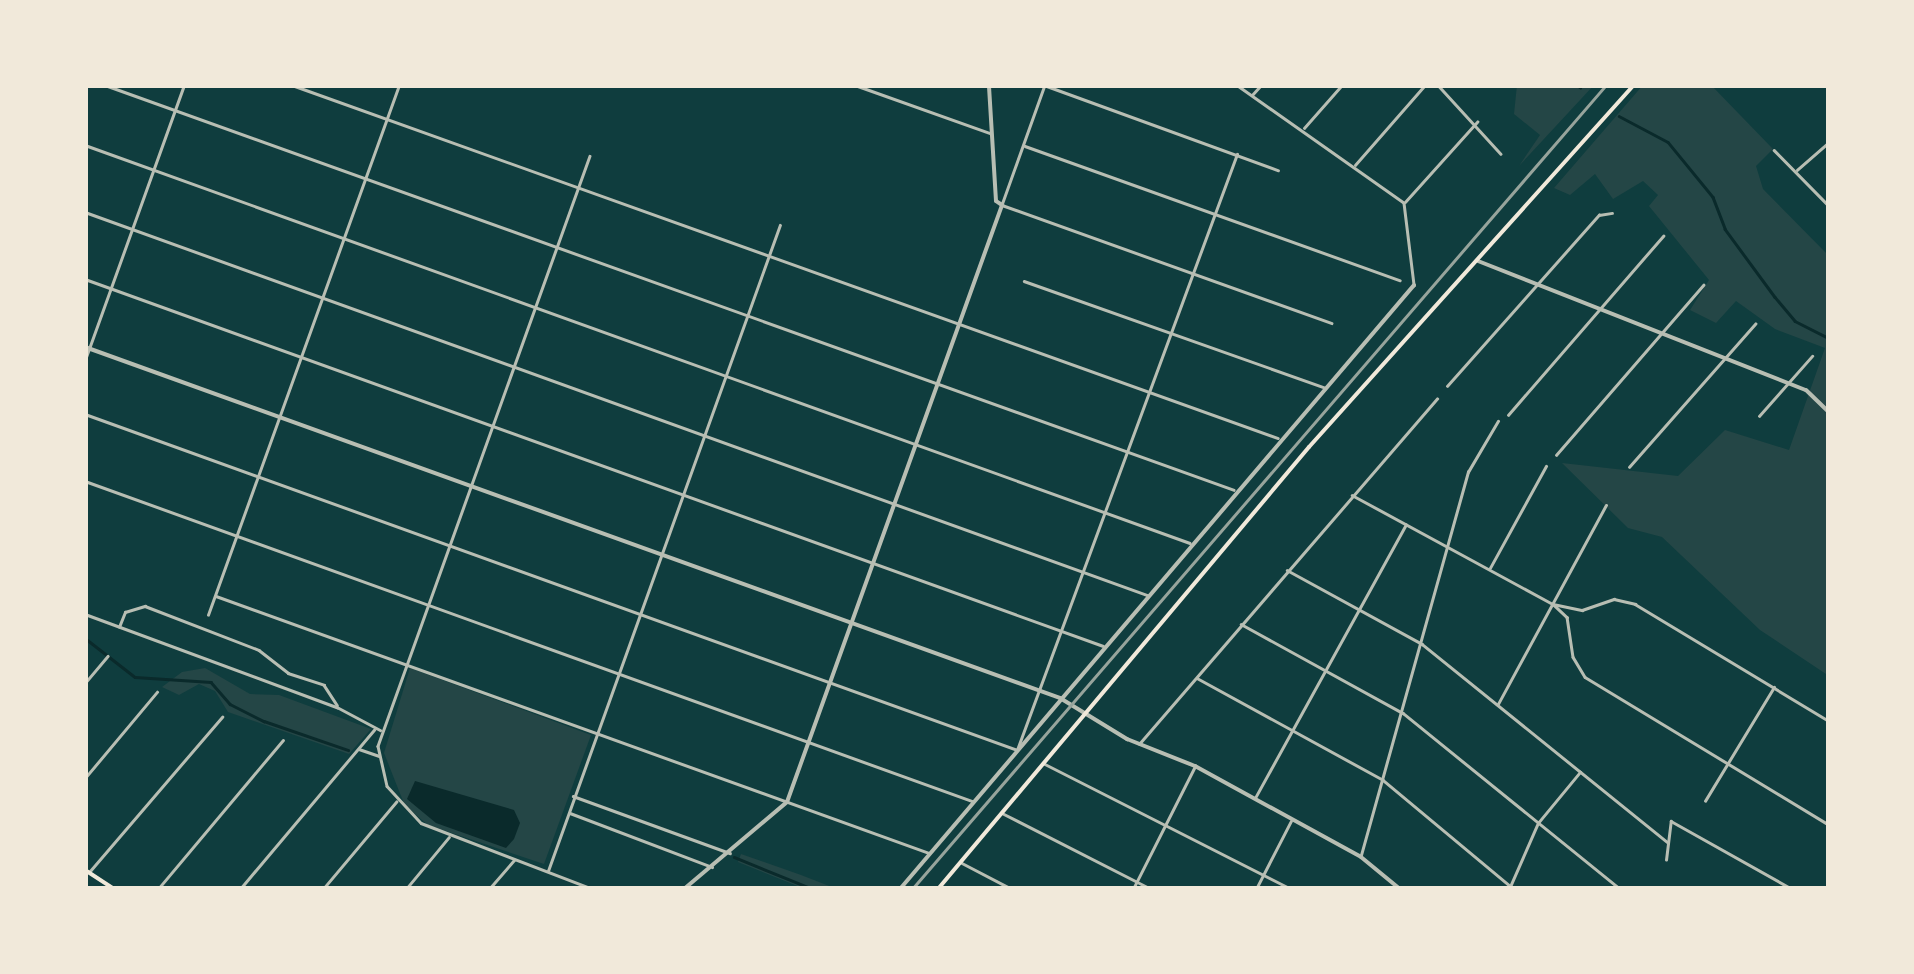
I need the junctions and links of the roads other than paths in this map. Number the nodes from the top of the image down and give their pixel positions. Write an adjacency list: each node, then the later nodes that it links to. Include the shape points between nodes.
1 (105, 85): 15 (street)
2 (184, 85): 15 (street)
3 (292, 85): 16 (street)
4 (399, 85): 16 (street)
5 (855, 85): 19 (street)
6 (988, 85): 19 (street)
7 (1045, 85): 22 (street); 24 (street)
8 (1237, 85): 14 (street)
9 (1261, 85): 14 (street)
10 (1342, 85): 18 (street)
11 (1425, 85): 27 (street)
12 (1438, 85): 17 (street)
13 (1634, 85): 45 (main road)
14 (1251, 96): 18 (street)
15 (175, 110): 28 (street); 31 (street)
16 (387, 119): 31 (street); 32 (street)
17 (1477, 122): 25 (street); 33 (street)
18 (1303, 129): 27 (street)
19 (990, 133): 34 (street)
20 (1829, 142): 30 (street)
21 (85, 145): 28 (street)
22 (1024, 146): 34 (street); 38 (street)
23 (1774, 150): 30 (street)
24 (1236, 154): 29 (street); 38 (street)
25 (1501, 154)
26 (590, 156): 32 (street)
27 (1354, 166): 33 (street)
28 (154, 170): 40 (street); 42 (street)
29 (1278, 170)
30 (1797, 170): 35 (street)
31 (365, 179): 42 (street); 43 (street)
32 (577, 187): 43 (street); 44 (street)
33 (1404, 203): 51 (street)
34 (1002, 204): 46 (street); 59 (street)
35 (1829, 206)
36 (85, 212): 40 (street)
37 (1612, 212): 50 (street, via 1599,214)
38 (1215, 214): 46 (street); 48 (street)
39 (780, 224): 44 (street)
40 (133, 229): 53 (street); 54 (street)
41 (1663, 236): 56 (street)
42 (344, 239): 54 (street); 55 (street)
43 (556, 247): 55 (street); 57 (street)
44 (769, 255): 57 (street); 59 (street)
45 (1478, 261): 50 (street); 136 (main road)
46 (1193, 273): 58 (street); 61 (street)
47 (85, 279): 53 (street)
48 (1400, 280)
49 (1024, 281): 61 (street)
50 (1537, 284): 56 (street); 72 (street)
51 (1414, 285): 73 (street)
52 (1703, 285): 62 (street)
53 (110, 288): 63 (street); 65 (street)
54 (324, 298): 65 (street); 68 (street)
55 (536, 308): 68 (street); 69 (street)
56 (1599, 308): 62 (street); 78 (street)
57 (748, 316): 69 (street); 71 (street)
58 (1332, 323)
59 (958, 324): 71 (street); 74 (street)
60 (1755, 324): 66 (street)
61 (1171, 333): 73 (street); 74 (street)
62 (1662, 333): 66 (street); 87 (street)
63 (87, 347): 67 (street); 79 (street)
64 (1812, 356): 70 (street)
65 (302, 357): 79 (street); 82 (street)
66 (1726, 357): 70 (street); 89 (street)
67 (85, 360)
68 (516, 367): 82 (street); 83 (street)
69 (726, 377): 83 (street); 85 (street)
70 (1788, 382): 76 (street); 80 (street)
71 (937, 384): 85 (street); 86 (street)
72 (1448, 386)
73 (1324, 387): 84 (street)
74 (1150, 392): 84 (street); 86 (street)
75 (1437, 399): 95 (street)
76 (1829, 412)
77 (85, 414): 90 (street)
78 (1508, 415)
79 (280, 416): 90 (street); 92 (street)
80 (1759, 416)
81 (1498, 421): 103 (street, via 1468,472)
82 (494, 426): 92 (street); 94 (street)
83 (704, 436): 94 (street); 96 (street)
84 (1278, 438): 93 (street)
85 (915, 445): 96 (street); 98 (street)
86 (1128, 452): 93 (street); 98 (street)
87 (1556, 455)
88 (1546, 466): 106 (street)
89 (1629, 467)
90 (258, 476): 100 (street); 102 (street)
91 (85, 481): 100 (street)
92 (472, 486): 102 (street); 104 (street)
93 (1234, 490): 101 (street)
94 (682, 494): 104 (street); 105 (street)
95 (1352, 495): 99 (street); 107 (street)
96 (894, 504): 105 (street); 108 (street)
97 (1606, 506): 112 (street)
98 (1106, 512): 101 (street); 108 (street)
99 (1406, 524): 103 (street); 113 (street)
100 (238, 536): 110 (street); 111 (street)
101 (1190, 543): 109 (street)
102 (450, 546): 111 (street); 115 (street)
103 (1448, 546): 106 (street); 121 (street)
104 (662, 554): 115 (street); 117 (street)
105 (873, 564): 117 (street); 120 (street)
106 (1490, 569): 112 (street)
107 (1287, 570): 113 (street); 118 (street)
108 (1084, 572): 109 (street); 120 (street)
109 (1147, 594): 122 (street)
110 (216, 596): 116 (street); 124 (street)
111 (429, 604): 124 (street); 126 (street)
112 (1553, 604): 130 (street, via 1582,610 1624,600); 134 (street); 151 (street, via 1567,617 1573,658 1586,677)
113 (1360, 610): 121 (street); 125 (street)
114 (85, 614): 119 (street)
115 (640, 614): 126 (street); 128 (street)
116 (208, 615)
117 (851, 623): 128 (street); 132 (street)
118 (1241, 624): 125 (street); 127 (street)
119 (119, 627): 135 (street); 135 (street, via 125,612 145,606 259,650 288,674 324,685)
120 (1063, 632): 122 (street); 132 (street)
121 (1422, 644): 134 (street); 137 (street)
122 (1104, 646): 133 (street)
123 (108, 656): 129 (street)
124 (408, 664): 142 (street); 143 (street)
125 (1326, 670): 137 (street); 141 (street)
126 (619, 673): 143 (street); 145 (street)
127 (1196, 677): 141 (street); 146 (street)
128 (830, 682): 145 (street); 148 (street)
129 (85, 683)
130 (1774, 687): 139 (street); 151 (street)
131 (157, 692): 154 (street)
132 (1042, 692): 133 (street); 148 (street)
133 (1060, 698): 136 (street); 148 (street)
134 (1498, 706): 153 (street)
135 (337, 707): 140 (street)
136 (1086, 710): 146 (street); 150 (main road)
137 (1403, 713): 155 (street); 165 (street)
138 (222, 717): 177 (street)
139 (1829, 721)
140 (375, 728): 142 (street); 147 (street)
141 (1293, 730): 155 (street); 157 (street)
142 (382, 731): 149 (street)
143 (597, 733): 156 (street); 159 (street)
144 (283, 740): 184 (street)
145 (808, 742): 159 (street); 160 (street)
146 (1138, 745): 152 (street)
147 (358, 749): 149 (street); 185 (street)
148 (1016, 750): 160 (street)
149 (379, 756): 158 (street)
150 (1042, 763): 163 (main road); 167 (street)
151 (1728, 764): 161 (street); 166 (street)
152 (1196, 766): 157 (street); 167 (street)
153 (1580, 772): 165 (street); 169 (street)
154 (85, 778)
155 (1383, 780): 172 (street); 182 (street)
156 (573, 796): 162 (street); 170 (street)
157 (1254, 799): 164 (street)
158 (396, 801): 168 (street); 186 (street)
159 (787, 802): 170 (street); 171 (street)
160 (974, 802): 171 (street)
161 (1705, 802)
162 (568, 813): 176 (street); 178 (street)
163 (1001, 813): 175 (main road); 180 (street)
164 (1292, 820): 172 (street); 179 (street)
165 (1538, 823): 182 (street); 200 (street)
166 (1829, 825)
167 (1165, 826): 179 (street); 180 (street)
168 (449, 837): 173 (street); 187 (street)
169 (1667, 842): 174 (street); 201 (street, via 1671,822)
170 (730, 852): 176 (street)
171 (930, 853): 192 (street)
172 (1361, 857): 199 (street)
173 (514, 860): 178 (street); 188 (street)
174 (1666, 860)
175 (960, 863): 193 (main road); 194 (street)
176 (712, 867): 191 (street)
177 (87, 871): 183 (main road)
178 (547, 872): 181 (street)
179 (1263, 875): 197 (street); 198 (street)
180 (1136, 882): 195 (street); 196 (street)
181 (578, 884): 189 (street); 190 (street)
182 (1510, 888)
183 (114, 889)
184 (158, 889)
185 (240, 889)
186 (324, 889)
187 (406, 889)
188 (489, 889)
189 (573, 889)
190 (593, 889)
191 (684, 889)
192 (900, 889)
193 (938, 889)
194 (1012, 889)
195 (1133, 889)
196 (1151, 889)
197 (1256, 889)
198 (1292, 889)
199 (1400, 889)
200 (1620, 889)
201 (1792, 889)

